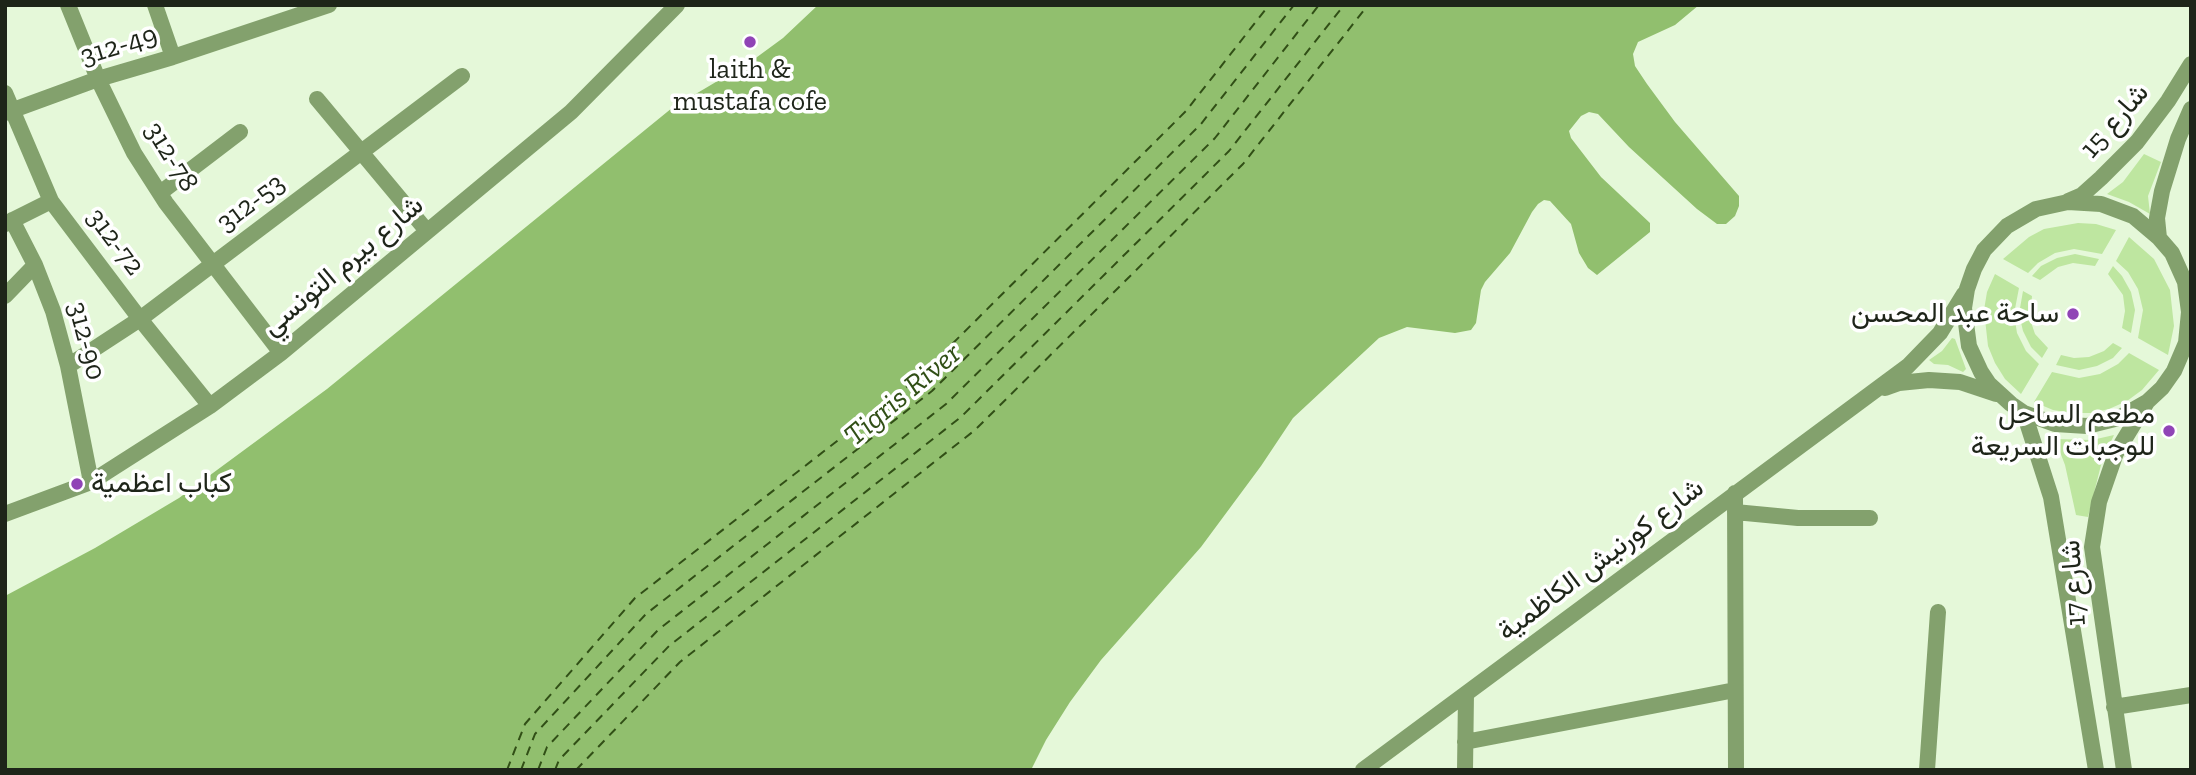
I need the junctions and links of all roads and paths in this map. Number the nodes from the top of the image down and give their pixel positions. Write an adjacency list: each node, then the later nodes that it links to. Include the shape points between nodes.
1 (68, 5): 8 (street, 312-78)
2 (155, 5): 5 (street)
3 (329, 5): 5 (street, 312-49)
4 (677, 5): 19 (street, شارع بيرم التونسي, via 571,111)
5 (173, 57): 8 (street, 312-49)
6 (2191, 64): 17 (street, شارع 15, via 2137,142 2082,195)
7 (462, 76): 14 (street, 312-53)
8 (98, 79): 12 (street, 312-49); 15 (street, 312-78, via 134,153)
9 (5, 93): 12 (street, 312-72)
10 (317, 99): 14 (street)
11 (2191, 109): 20 (street, شارع 15, via 2162,191)
12 (9, 112): 16 (street, 312-72)
13 (240, 132): 15 (street)
14 (361, 152): 19 (street); 22 (street, 312-53)
15 (160, 192): 22 (street, 312-78)
16 (51, 201): 18 (street); 27 (street, 312-72)
17 (2068, 202): 20 (street, via 2101,204 2133,216); 25 (street, via 2036,209 2007,226 1984,250)
18 (9, 222): 23 (street, 312-90)
19 (427, 231): 28 (street, شارع بيرم التونسي)
20 (2159, 238): 21 (street)
21 (2172, 254): 24 (street); 31 (street, via 2185,282 2189,312 2186,342)
22 (214, 264): 27 (street, 312-53); 28 (street, 312-78)
23 (35, 265): 26 (street); 30 (street, 312-90)
24 (2191, 270)
25 (1967, 289): 32 (street, شارع كورنيش الكاظمية, via 1940,333 1908,366); 33 (street, via 1969,346)
26 (5, 296)
27 (140, 319): 30 (street, 312-53); 35 (street, 312-72)
28 (281, 353): 35 (street, شارع بيرم التونسي)
29 (2191, 363): 31 (street)
30 (68, 366): 37 (street, 312-90)
31 (2174, 371): 34 (street)
32 (1870, 393): 33 (street, شارع كورنيش الكاظمية, via 1899,383 1929,380 1960,382); 38 (street, شارع كورنيش الكاظمية)
33 (1998, 394): 36 (street)
34 (2147, 402): 36 (street, via 2119,418 2087,426 2055,424); 46 (street, شارع 17, via 2116,453 2099,502 2092,547)
35 (210, 406): 37 (street, شارع بيرم التونسي)
36 (2024, 413): 52 (street, شارع 17, via 2051,496)
37 (91, 482): 40 (street, شارع بيرم التونسي)
38 (1735, 493): 39 (street); 44 (street, شارع كورنيش الكاظمية)
39 (1735, 512): 41 (street); 43 (street)
40 (5, 514)
41 (1870, 518)
42 (1938, 612): 51 (street)
43 (1735, 690): 47 (street); 50 (street)
44 (1466, 694): 47 (street); 48 (street, شارع كورنيش الكاظمية)
45 (2191, 695): 46 (street)
46 (2114, 707): 53 (street, شارع 17)
47 (1465, 742): 49 (street)
48 (1363, 770)
49 (1465, 770)
50 (1737, 770)
51 (1927, 770)
52 (2096, 770)
53 (2124, 770)

